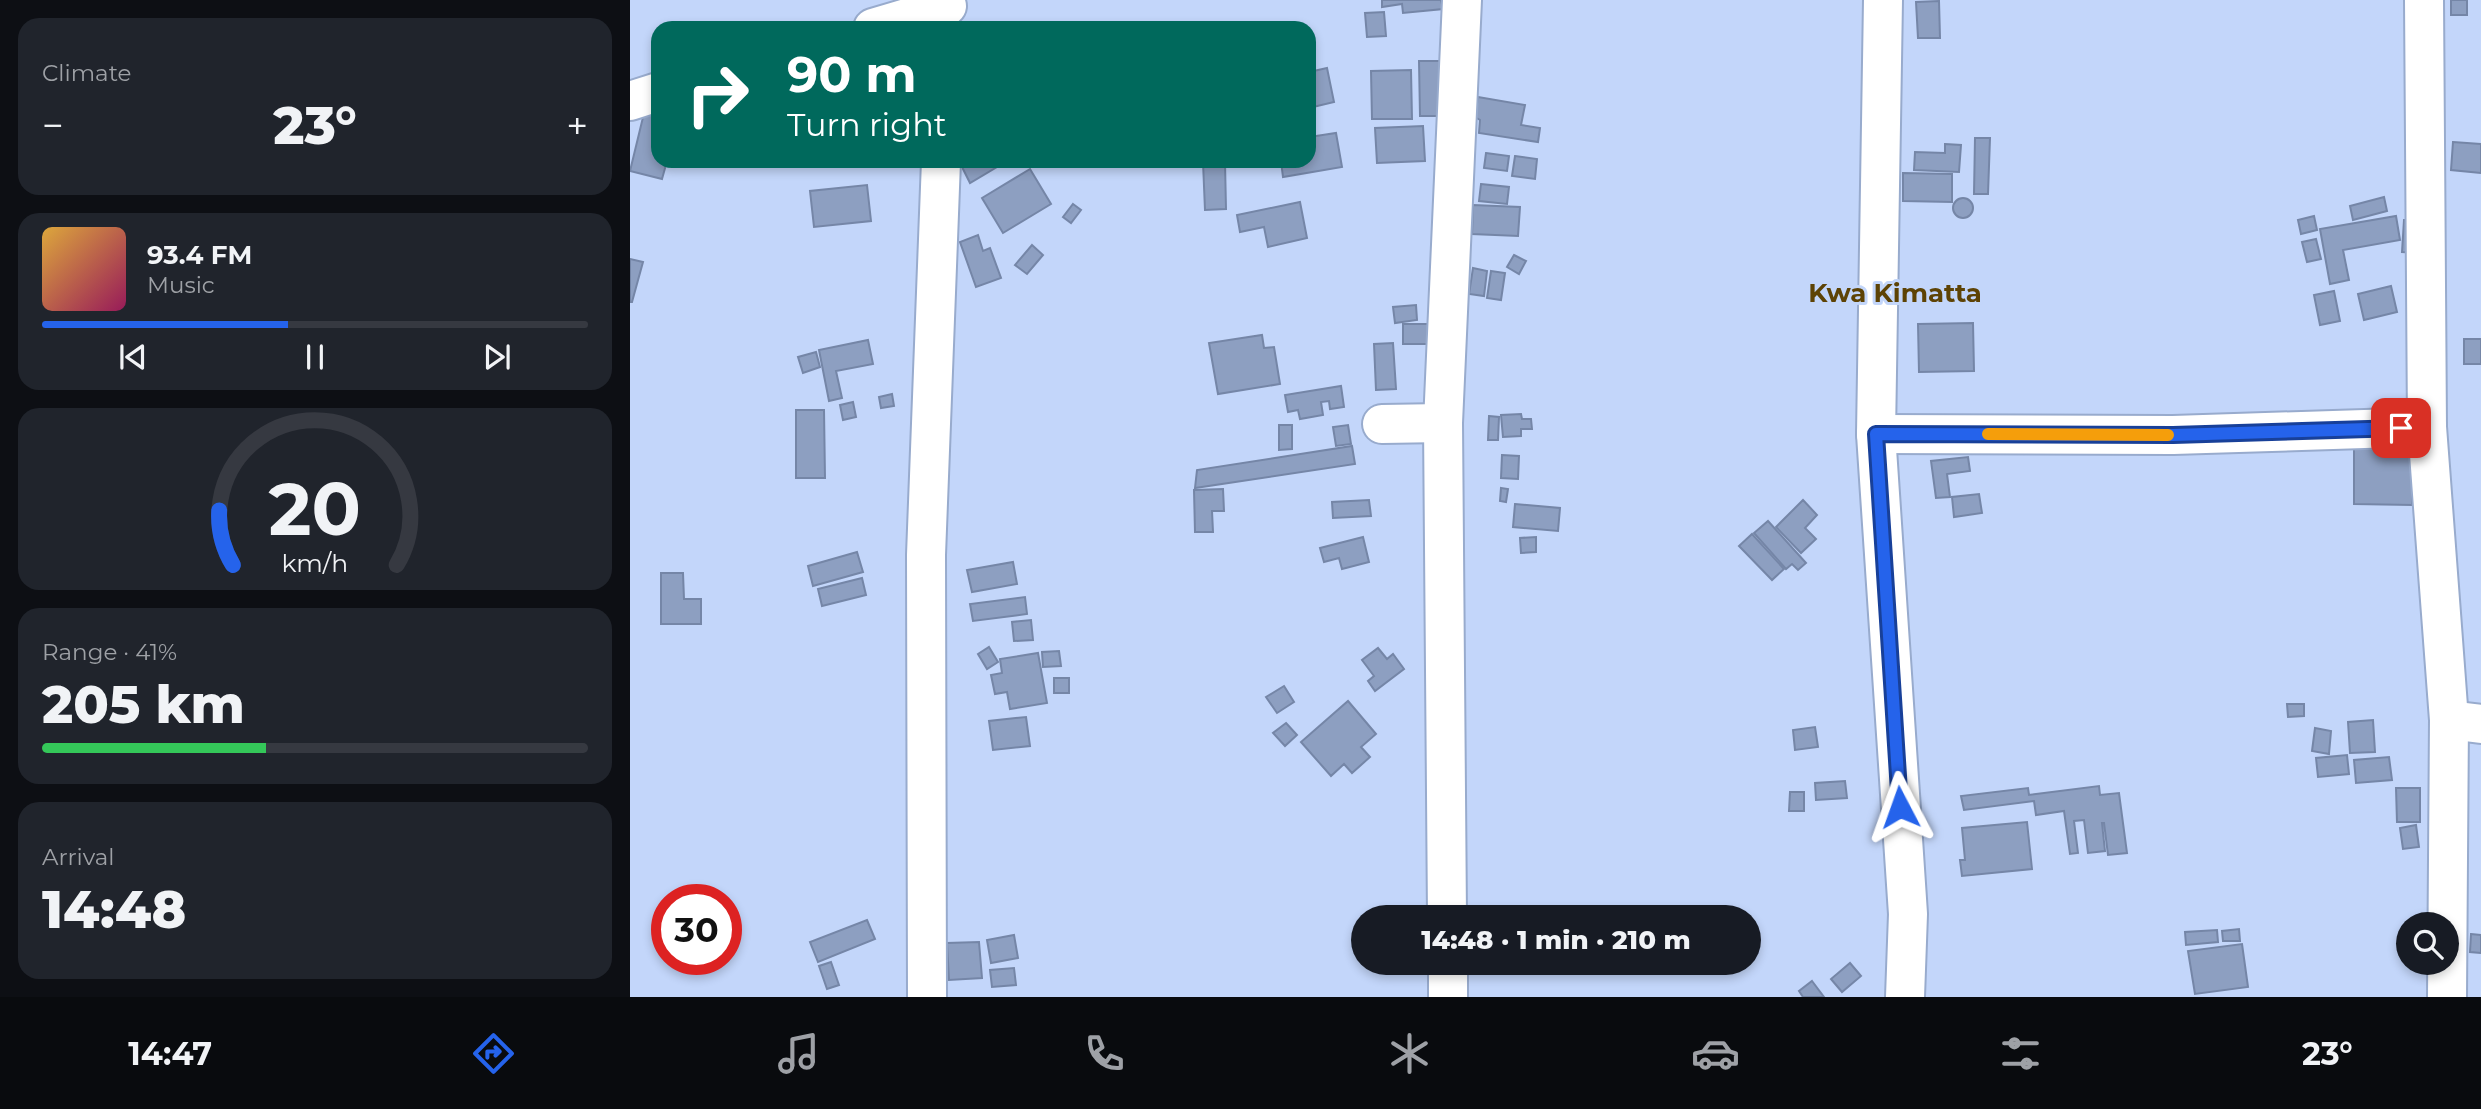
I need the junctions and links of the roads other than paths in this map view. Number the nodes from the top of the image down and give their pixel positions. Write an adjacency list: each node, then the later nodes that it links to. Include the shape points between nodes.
1 (1462, 0): 9 (street)
2 (1883, 0): 12 (street)
3 (2424, 0): 11 (street)
4 (947, 11): 5 (street)
5 (903, 21)
6 (651, 94): 7 (street)
7 (630, 101)
8 (941, 168): 16 (street, via 926,555)
9 (1443, 423): 10 (street); 14 (street)
10 (1382, 424)
11 (2427, 427): 12 (street, via 2173,435); 13 (street)
12 (1876, 434): 18 (street, via 1908,914)
13 (2465, 722): 19 (street)
14 (1447, 905)
15 (1448, 975): 17 (street)
16 (927, 997)
17 (1448, 997)
18 (1905, 997)
19 (2447, 997)

